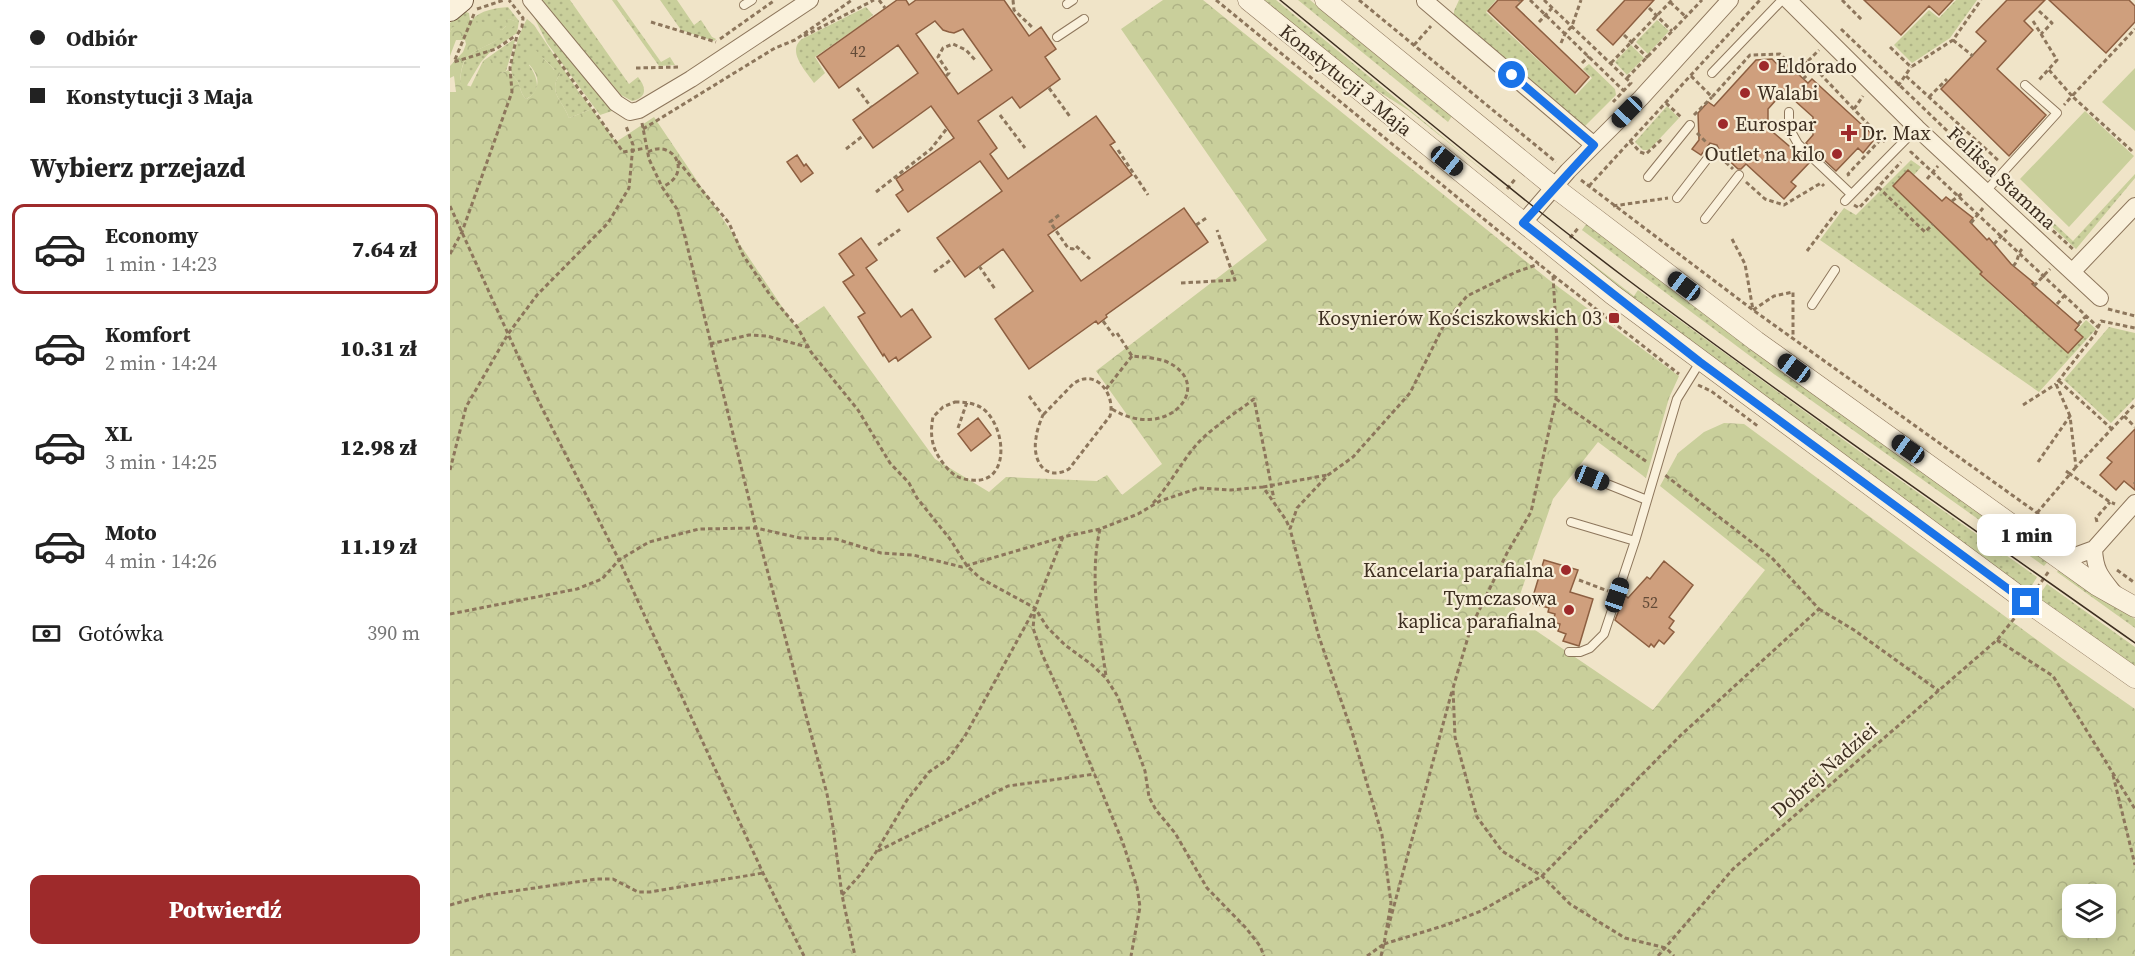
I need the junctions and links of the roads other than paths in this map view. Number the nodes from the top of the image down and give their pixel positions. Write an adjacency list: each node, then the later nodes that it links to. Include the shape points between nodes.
1 (531, 0): 2 (street, via 616,103 630,112 691,80)
2 (810, 0)
3 (1248, 0): 25 (street, Konstytucji 3 Maja)
4 (1325, 0): 21 (street)
5 (1730, 0): 16 (street)
6 (1782, 0): 11 (lane)
7 (1788, 0): 15 (street, Feliksa Stamma)
8 (1425, 1): 16 (street)
9 (1084, 19): 10 (lane)
10 (1057, 37)
11 (1712, 73)
12 (2028, 87): 20 (lane, via 2057,113)
13 (1789, 112): 15 (lane, via 1789,128 1798,144 1851,195)
14 (1690, 125): 19 (lane)
15 (1917, 128): 20 (street, Feliksa Stamma)
16 (1594, 145): 21 (street)
17 (1714, 150): 22 (lane)
18 (1738, 175): 24 (lane)
19 (1648, 177)
20 (1991, 185): 26 (street, Feliksa Stamma, via 2058,260)
21 (1554, 187): 25 (street); 37 (street, via 1756,341)
22 (1676, 198)
23 (2135, 206): 26 (street)
24 (1705, 219)
25 (1523, 223): 30 (street, Konstytucji 3 Maja)
26 (2078, 266): 28 (street, Feliksa Stamma)
27 (1835, 270): 29 (lane)
28 (2100, 298)
29 (1812, 305)
30 (1700, 362): 32 (lane, via 1677,399); 41 (street, Konstytucji 3 Maja, via 2022,609)
31 (1592, 478): 32 (lane)
32 (1647, 500): 35 (lane)
33 (2128, 503): 36 (street)
34 (1571, 522): 35 (lane)
35 (1635, 542): 40 (lane, via 1604,634 1590,648)
36 (2092, 551): 37 (street); 38 (street, via 2097,572)
37 (2061, 558): 38 (street)
38 (2114, 594): 39 (street)
39 (2135, 608)
40 (1569, 652)
41 (2135, 678)

